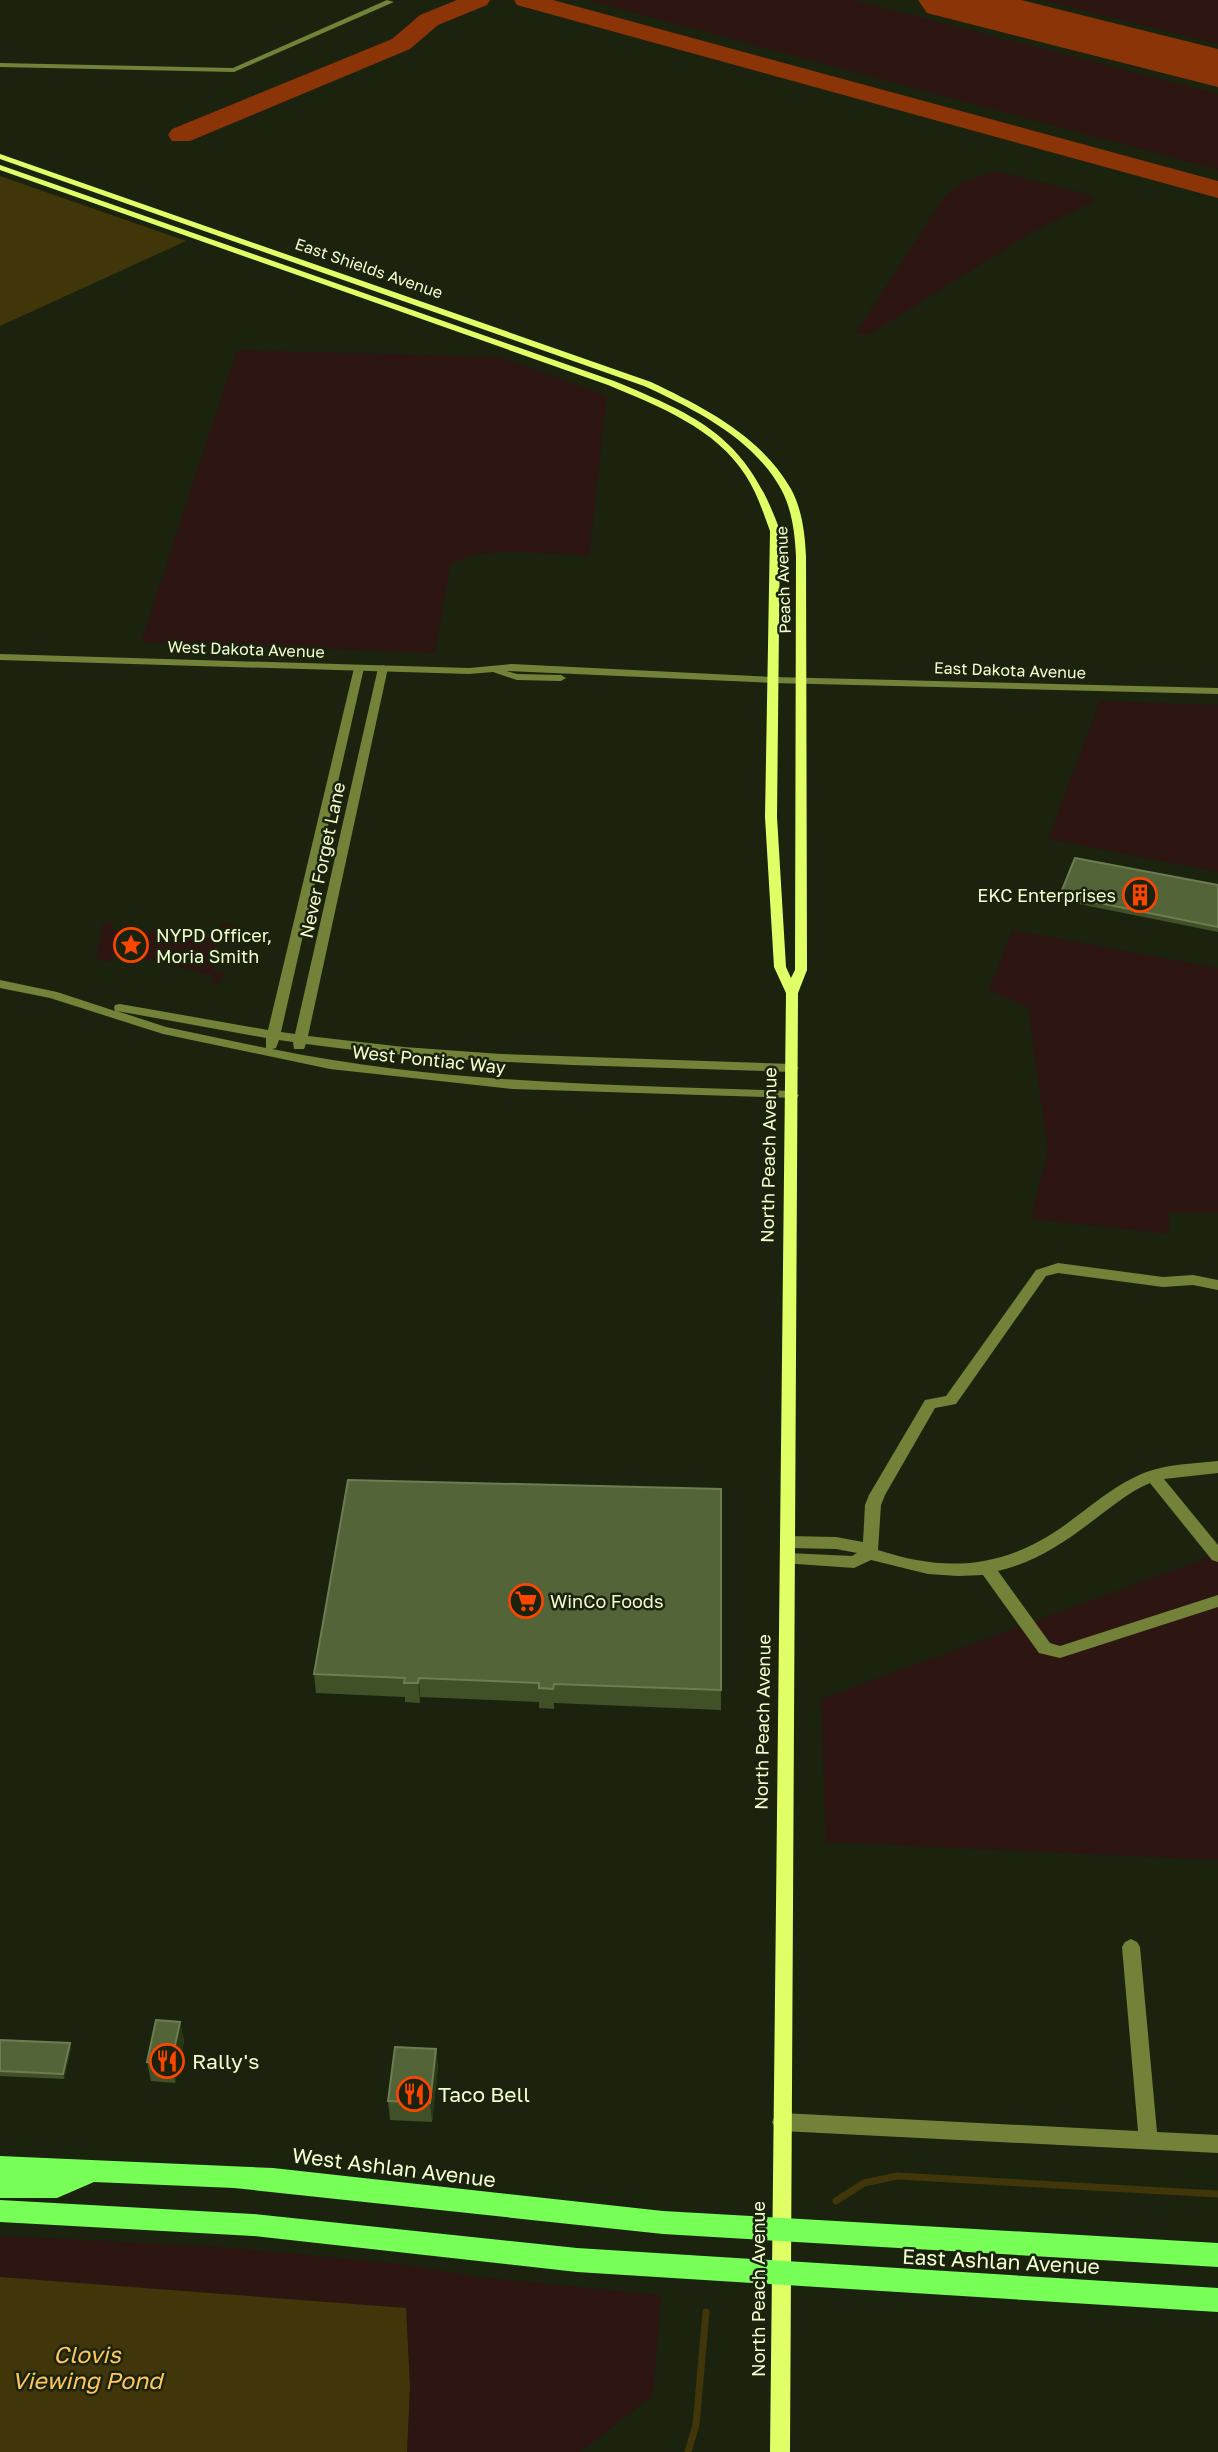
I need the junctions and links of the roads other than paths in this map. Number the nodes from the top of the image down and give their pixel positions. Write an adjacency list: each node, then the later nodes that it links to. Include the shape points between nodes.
1 (390, 2): 2 (street, via 234,70)
2 (0, 65)
3 (0, 156): 5 (main road, East Shields Avenue)
4 (0, 167): 6 (main road, East Shields Avenue)
5 (587, 361): 6 (main road); 7 (main road, East Shields Avenue, via 677,396)
6 (573, 369): 8 (main road, East Shields Avenue, via 657,402 705,428 748,467 775,531)
7 (722, 424): 13 (main road, Peach Avenue, via 766,463 785,487 796,512)
8 (773, 631): 12 (main road, Peach Avenue)
9 (0, 657): 10 (street, West Dakota Avenue)
10 (359, 668): 11 (street, West Dakota Avenue); 18 (street, Never Forget Lane)
11 (383, 668): 12 (street, West Dakota Avenue, via 492,670 517,677 590,679 615,674); 19 (street, Never Forget Lane)
12 (773, 680): 13 (street, West Dakota Avenue); 16 (main road, North Peach Avenue, via 771,817 779,956)
13 (802, 680): 14 (street, East Dakota Avenue); 16 (main road, North Peach Avenue, via 801,970)
14 (1218, 691)
15 (0, 984): 17 (street, West Pontiac Way)
16 (792, 993): 22 (main road, North Peach Avenue)
17 (70, 1000): 18 (street, West Pontiac Way); 20 (street, West Pontiac Way, via 163,1030)
18 (273, 1036): 19 (street, West Pontiac Way); 20 (street, Never Forget Lane)
19 (301, 1039): 21 (street, Never Forget Lane); 22 (street, West Pontiac Way, via 516,1059)
20 (270, 1054): 21 (street, West Pontiac Way)
21 (296, 1060): 23 (street, West Pontiac Way, via 462,1082)
22 (792, 1068): 23 (main road, North Peach Avenue)
23 (792, 1095): 27 (main road, North Peach Avenue)
24 (1218, 1285): 28 (street, via 1058,1268 1041,1273 951,1400 930,1404 877,1495)
25 (1218, 1467): 26 (street)
26 (1153, 1476): 29 (street); 30 (street, via 1056,1539 1017,1560)
27 (788, 1550): 28 (street, via 854,1562); 33 (main road, North Peach Avenue)
28 (870, 1553): 30 (street, via 917,1566)
29 (1218, 1556)
30 (987, 1568): 31 (street, via 1045,1648 1059,1652)
31 (1218, 1601)
32 (1131, 1947): 34 (street)
33 (782, 2122): 34 (street); 40 (main road, North Peach Avenue)
34 (1148, 2140): 35 (street)
35 (1218, 2144)
36 (0, 2167): 37 (main road, West Ashlan Avenue)
37 (90, 2171): 38 (main road, via 72,2185 52,2189); 40 (main road, West Ashlan Avenue, via 311,2183 585,2216)
38 (0, 2187)
39 (0, 2211): 42 (main road, via 253,2225 577,2260)
40 (781, 2228): 41 (main road, East Ashlan Avenue); 42 (main road, North Peach Avenue)
41 (1218, 2255)
42 (780, 2275): 43 (main road, East Ashlan Avenue); 44 (main road, North Peach Avenue)
43 (1218, 2300)
44 (780, 2452)

